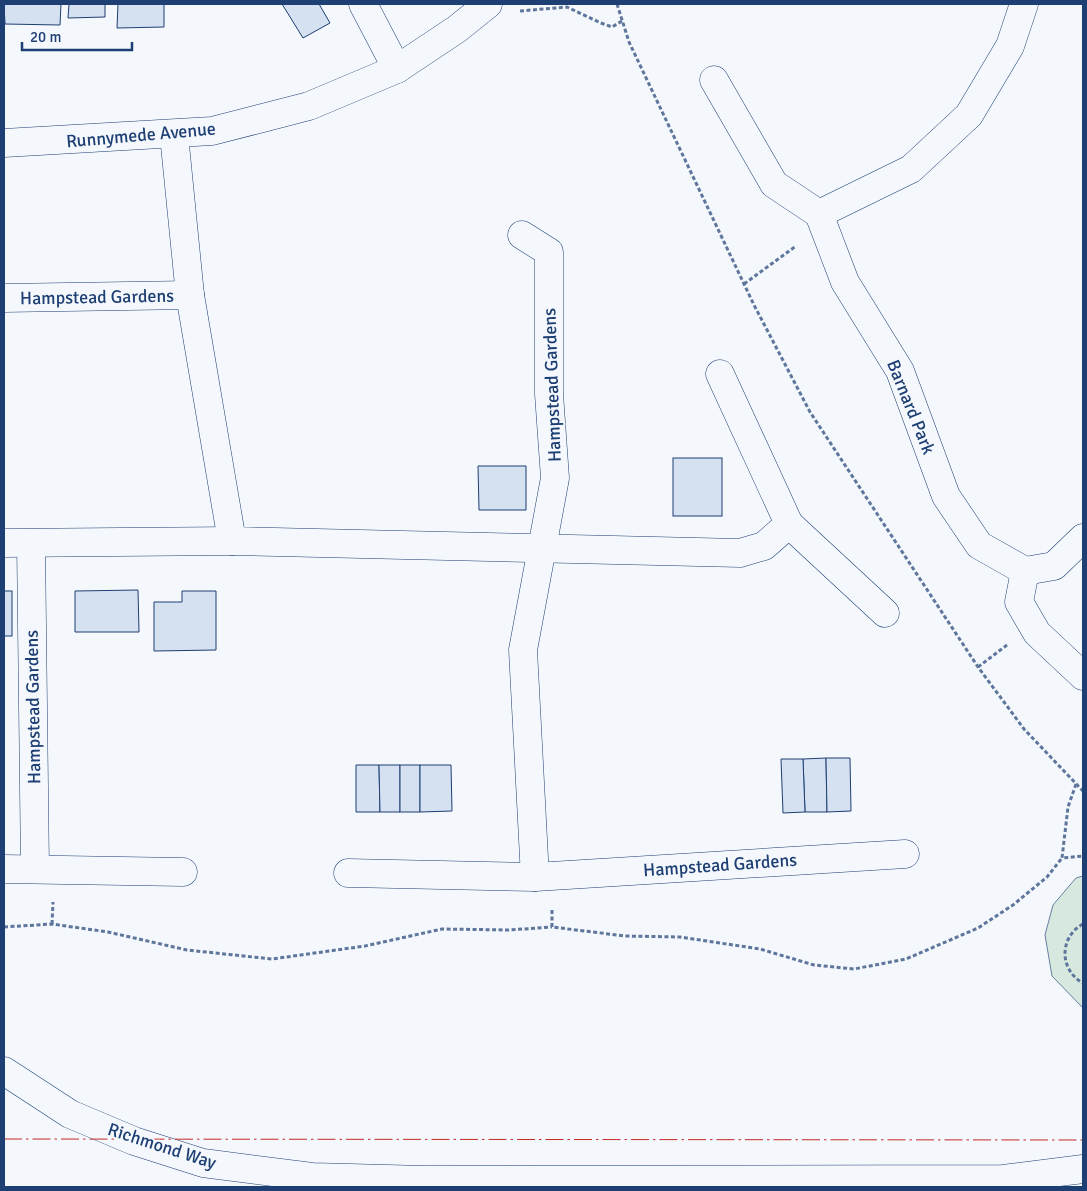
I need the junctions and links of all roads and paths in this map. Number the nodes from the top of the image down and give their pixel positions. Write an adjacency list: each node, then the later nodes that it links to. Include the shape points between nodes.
1 (362, 4): 7 (street)
2 (488, 4): 7 (street, Runnymede Avenue)
3 (617, 4): 6 (path)
4 (1024, 4): 11 (street, via 1010,46 969,115 911,169)
5 (519, 12): 6 (path, via 567,7 601,24 612,26)
6 (622, 21): 13 (path)
7 (397, 69): 9 (street, Runnymede Avenue, via 309,106 212,131)
8 (714, 80): 11 (street, via 774,184)
9 (174, 135): 10 (street, Runnymede Avenue); 14 (street, Hampstead Gardens)
10 (4, 144)
11 (821, 220): 13 (path); 23 (street, Barnard Park, via 845,282 900,371 946,496 979,545)
12 (522, 235): 22 (street, Hampstead Gardens, via 549,252 549,394 555,478)
13 (744, 284): 26 (path, via 810,412 978,667 1024,729)
14 (190, 296): 15 (street, Hampstead Gardens); 19 (street, Hampstead Gardens)
15 (4, 298)
16 (720, 374): 17 (street)
17 (788, 524): 22 (street, via 764,546 740,553); 24 (street)
18 (1083, 538): 23 (street, via 1054,566)
19 (232, 541): 21 (street); 22 (street)
20 (4, 543): 21 (street)
21 (31, 544): 31 (street, Hampstead Gardens)
22 (541, 548): 35 (street, Hampstead Gardens, via 523,650)
23 (1025, 571): 25 (street, via 1018,602 1037,633)
24 (885, 613)
25 (1083, 676)
26 (1076, 784): 27 (path); 30 (path, via 1068,807)
27 (1083, 791)
28 (905, 854): 35 (street, Hampstead Gardens)
29 (1083, 856): 30 (path)
30 (1062, 858): 38 (path, via 1047,877 1013,906 978,928 906,959 854,969 814,965 760,949 680,937 624,936)
31 (35, 869): 32 (street); 33 (street)
32 (4, 870)
33 (183, 872)
34 (348, 873): 35 (street, Hampstead Gardens)
35 (543, 876): 38 (path)
36 (1083, 924): 39 (path, via 1068,938 1064,950 1071,974)
37 (4, 927): 38 (path, via 52,924 108,932 187,950 272,959 365,946 442,929)
38 (552, 927)
39 (1083, 983)
40 (4, 1071): 41 (street, Richmond Way, via 70,1114 134,1141 203,1163 312,1177 425,1180 1003,1179)
41 (1083, 1169)

